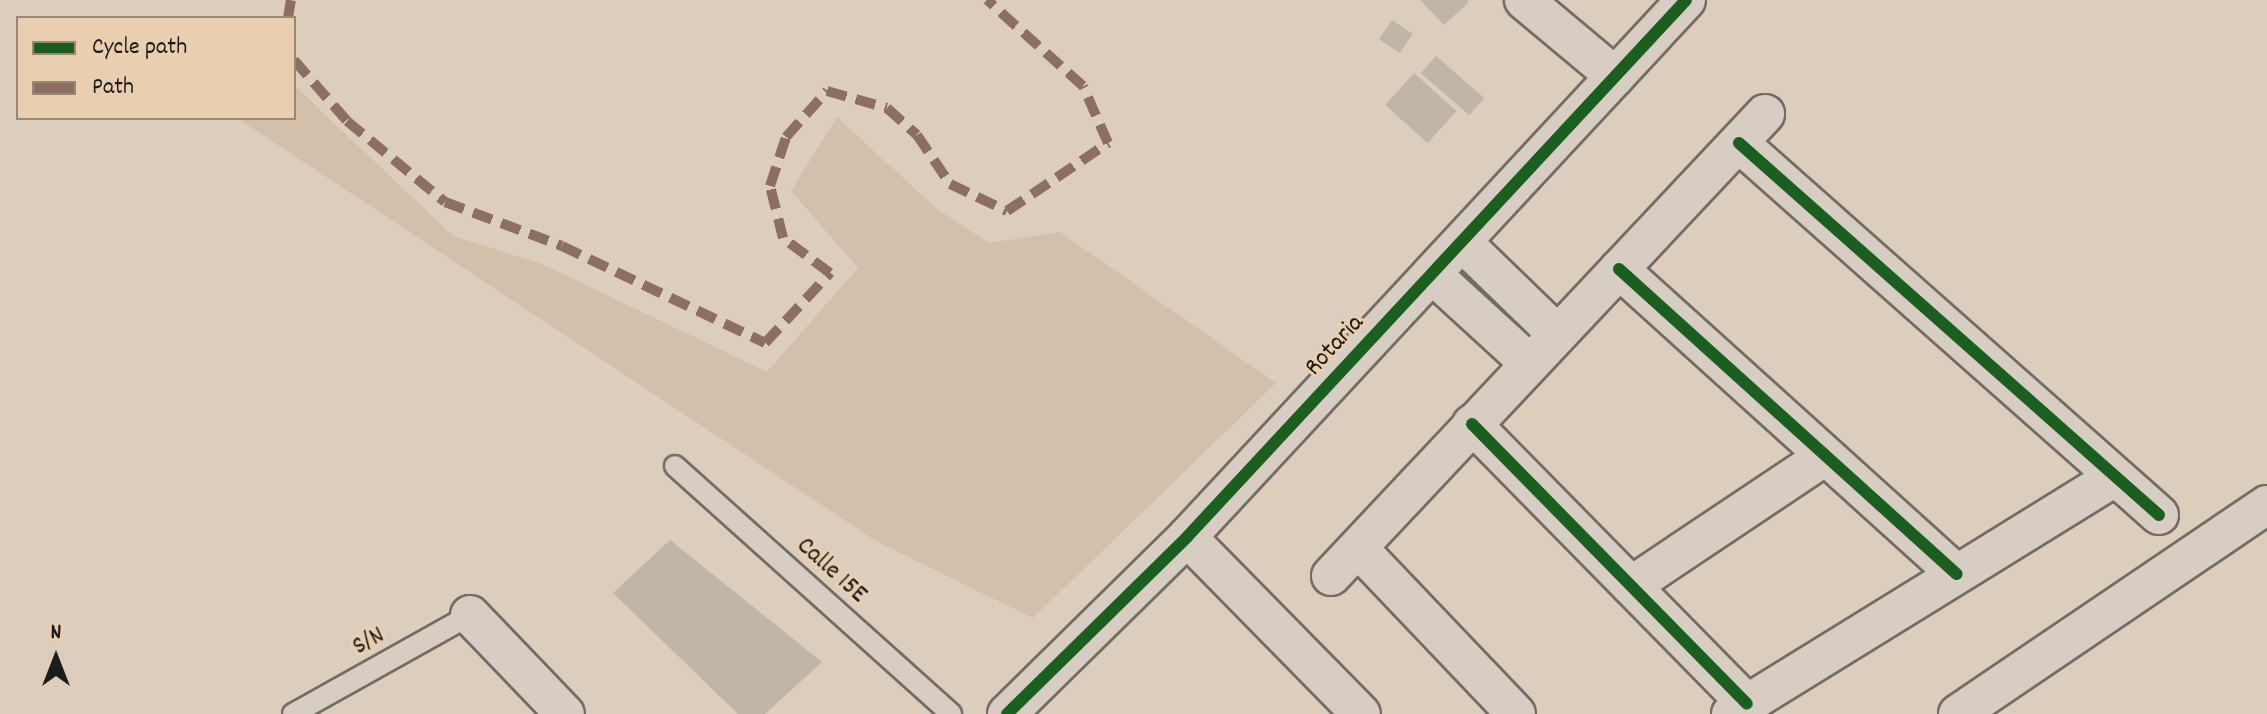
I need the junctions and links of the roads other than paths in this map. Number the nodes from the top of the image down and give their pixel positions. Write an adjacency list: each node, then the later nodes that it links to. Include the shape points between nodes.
1 (1524, 0): 3 (street)
2 (1686, 0): 3 (street, Rotaria)
3 (1615, 76): 6 (street, Rotaria)
4 (1765, 114): 5 (street)
5 (1739, 143): 7 (street); 14 (street)
6 (1463, 243): 8 (street, Rotaria); 9 (street)
7 (1619, 269): 9 (street); 12 (street)
8 (1433, 275): 10 (street); 17 (street, Rotaria)
9 (1557, 334): 10 (street)
10 (1529, 363): 11 (street)
11 (1472, 424): 18 (street); 21 (street)
12 (1824, 457): 19 (street); 21 (street)
13 (675, 466): 27 (lane, Calle 15E)
14 (2114, 477): 16 (street); 19 (street)
15 (2267, 505): 23 (street)
16 (2159, 515)
17 (1187, 537): 28 (street, Rotaria); 29 (street)
18 (1358, 548): 20 (street); 30 (street)
19 (1957, 574): 24 (street)
20 (1331, 576)
21 (1631, 586): 24 (street)
22 (470, 615): 25 (lane, S/N); 26 (street)
23 (1983, 707)
24 (1739, 709)
25 (293, 714)
26 (565, 714)
27 (951, 714)
28 (1007, 714)
29 (1361, 714)
30 (1516, 714)

